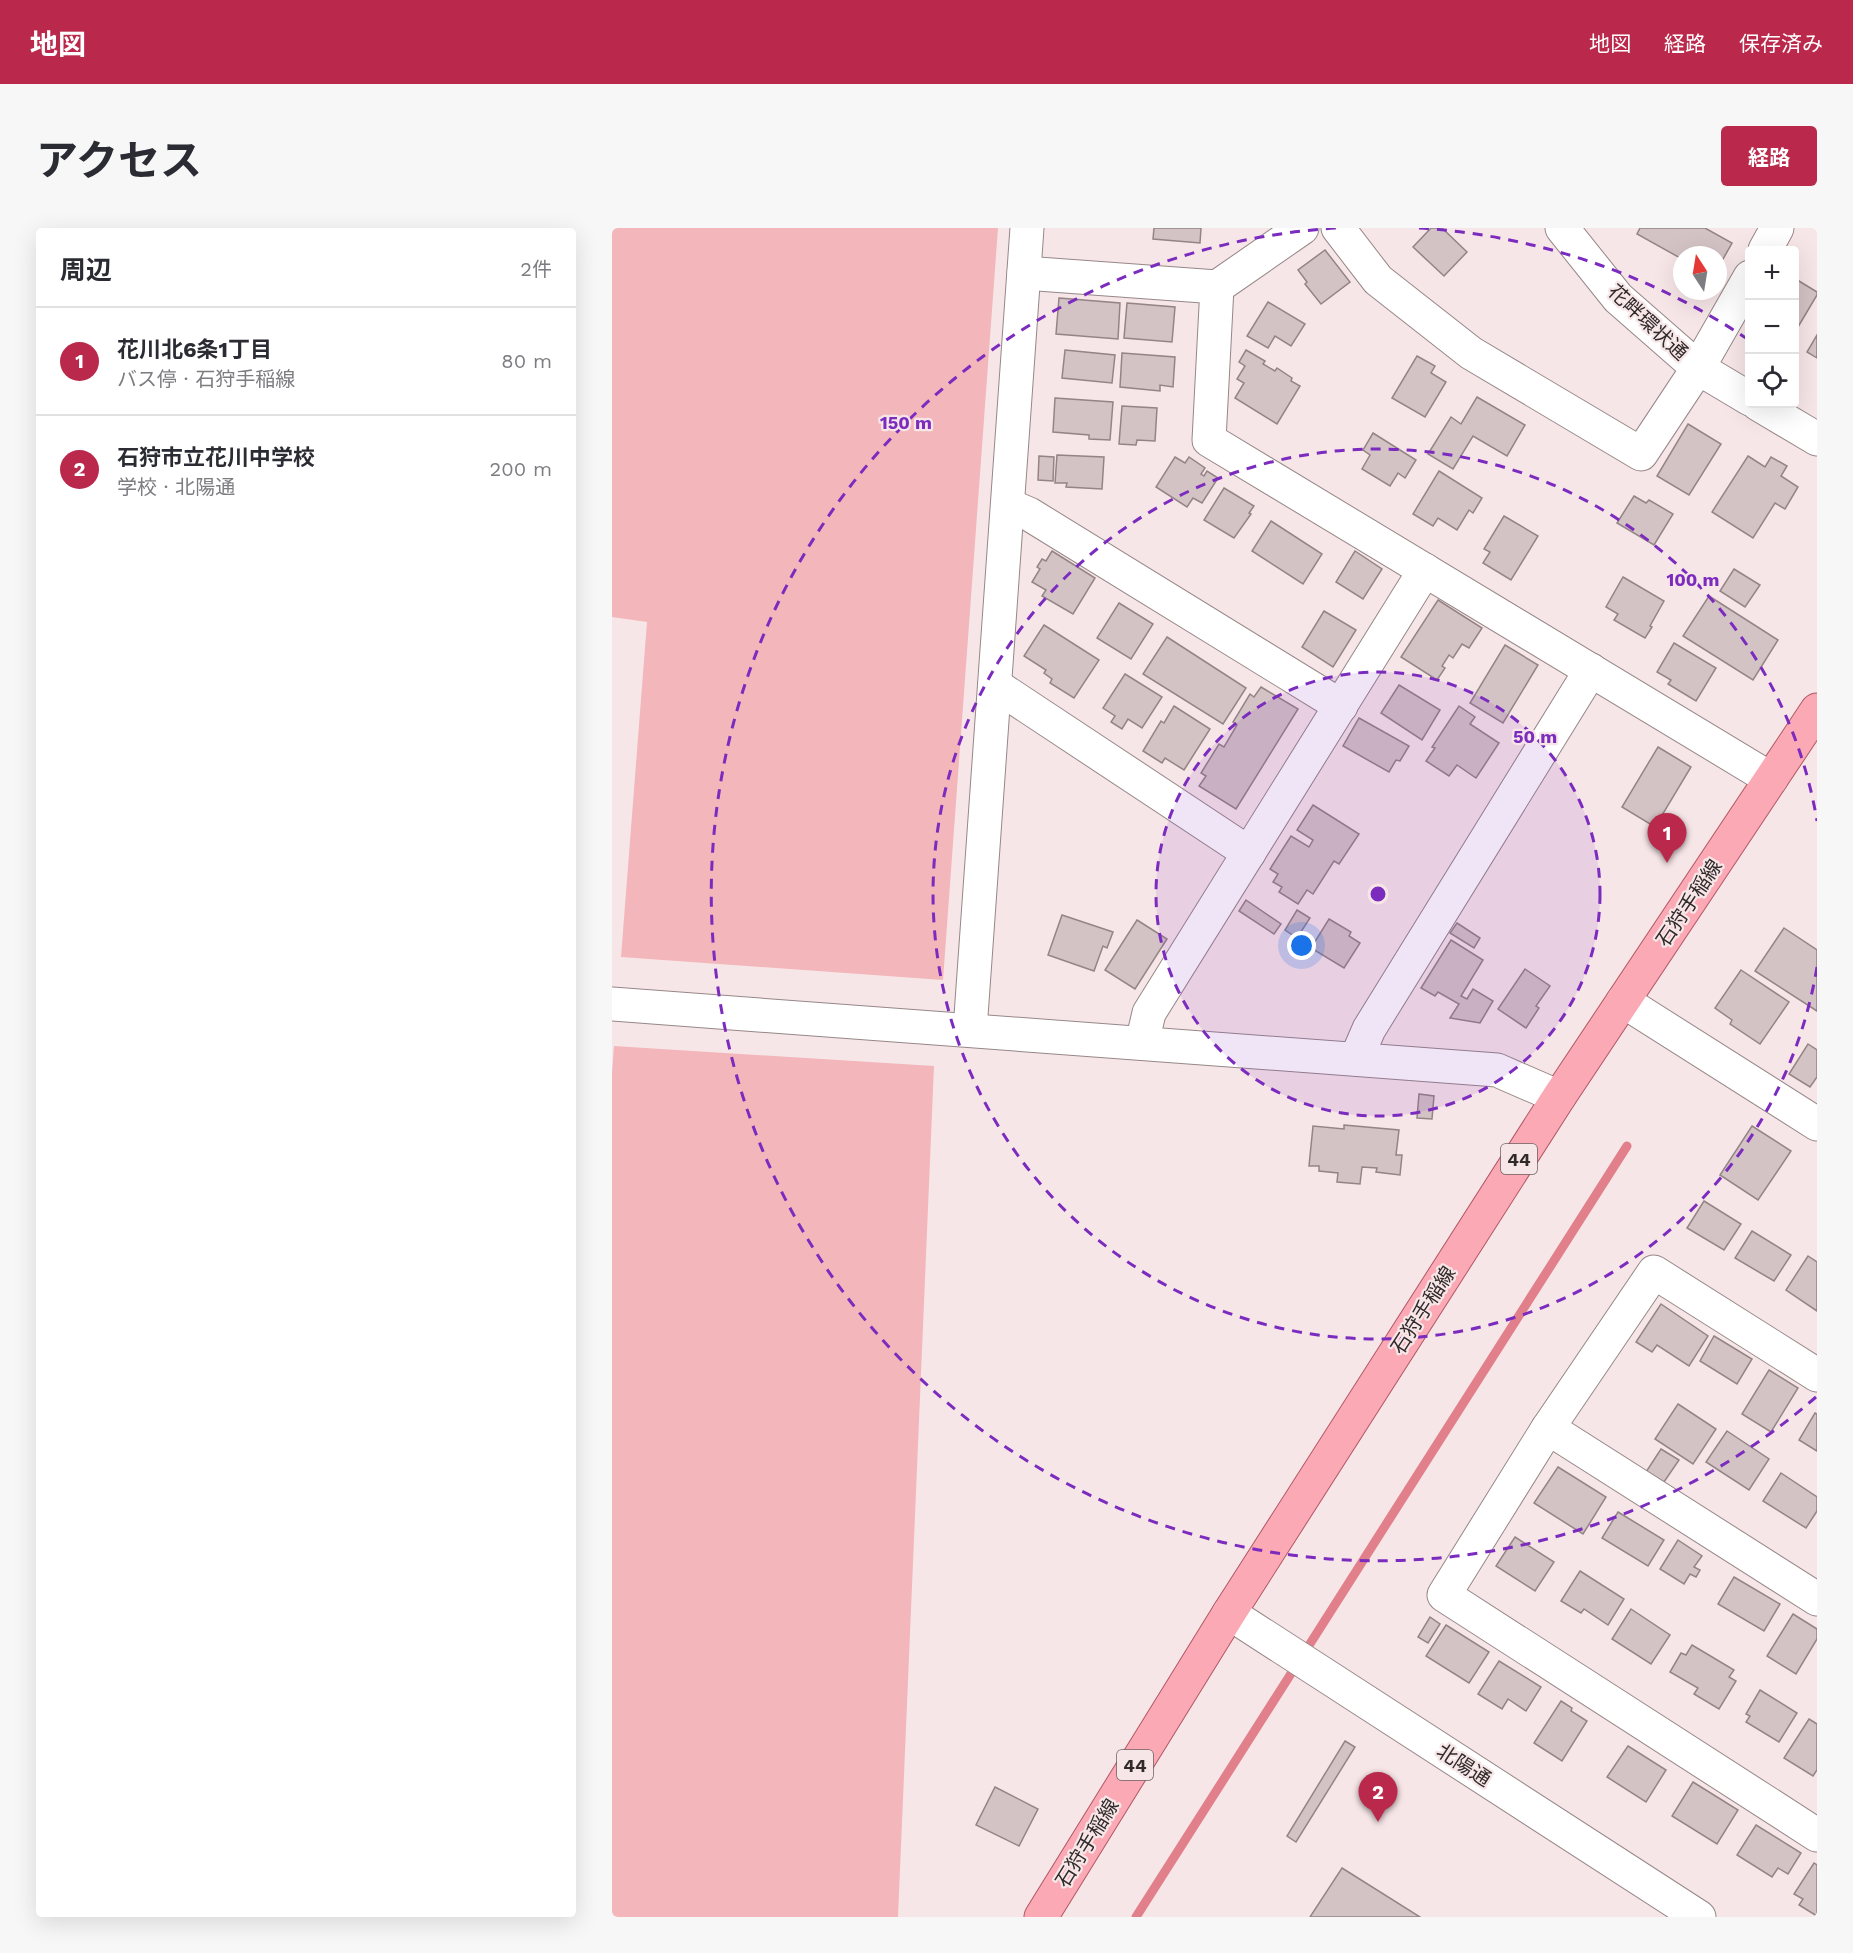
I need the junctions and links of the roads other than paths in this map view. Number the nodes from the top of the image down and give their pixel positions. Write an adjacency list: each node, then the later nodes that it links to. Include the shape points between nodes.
1 (1027, 228): 7 (street)
2 (1302, 228): 9 (street)
3 (1338, 228): 10 (street, via 1378,280 1471,353 1641,454)
4 (1562, 228): 10 (street, 花畔環状通, via 1618,298)
5 (1778, 228): 6 (street)
6 (1767, 246)
7 (1024, 273): 9 (street); 14 (street)
8 (1745, 284): 10 (street)
9 (1217, 287): 15 (street, via 1209,440)
10 (1698, 368): 11 (street, 花畔環状通)
11 (1745, 397)
12 (1765, 408): 13 (street)
13 (1817, 439)
14 (1008, 505): 17 (street); 18 (street, via 1029,514)
15 (1425, 570): 16 (street); 18 (street)
16 (1591, 670): 20 (street); 26 (street, via 1369,1029)
17 (995, 685): 21 (street); 24 (street)
18 (1341, 706): 21 (street)
19 (1817, 710): 20 (main road, 石狩手稲線 / 44)
20 (1771, 779): 22 (main road, 石狩手稲線 / 44)
21 (1249, 853): 25 (street, via 1149,1013)
22 (1623, 1001): 27 (main road, 石狩手稲線 / 44); 28 (street)
23 (612, 1004): 24 (street)
24 (970, 1030): 25 (street)
25 (1142, 1043): 26 (street)
26 (1356, 1059): 27 (street, via 1497,1070)
27 (1559, 1097): 32 (main road, 石狩手稲線 / 44)
28 (1817, 1124)
29 (1817, 1375): 30 (street, via 1654,1272)
30 (1548, 1428): 31 (street); 33 (street, via 1444,1595)
31 (1817, 1599)
32 (1229, 1613): 34 (main road, 石狩手稲線 / 44); 35 (street, 北陽通)
33 (1817, 1835)
34 (1041, 1917)
35 (1699, 1917)

